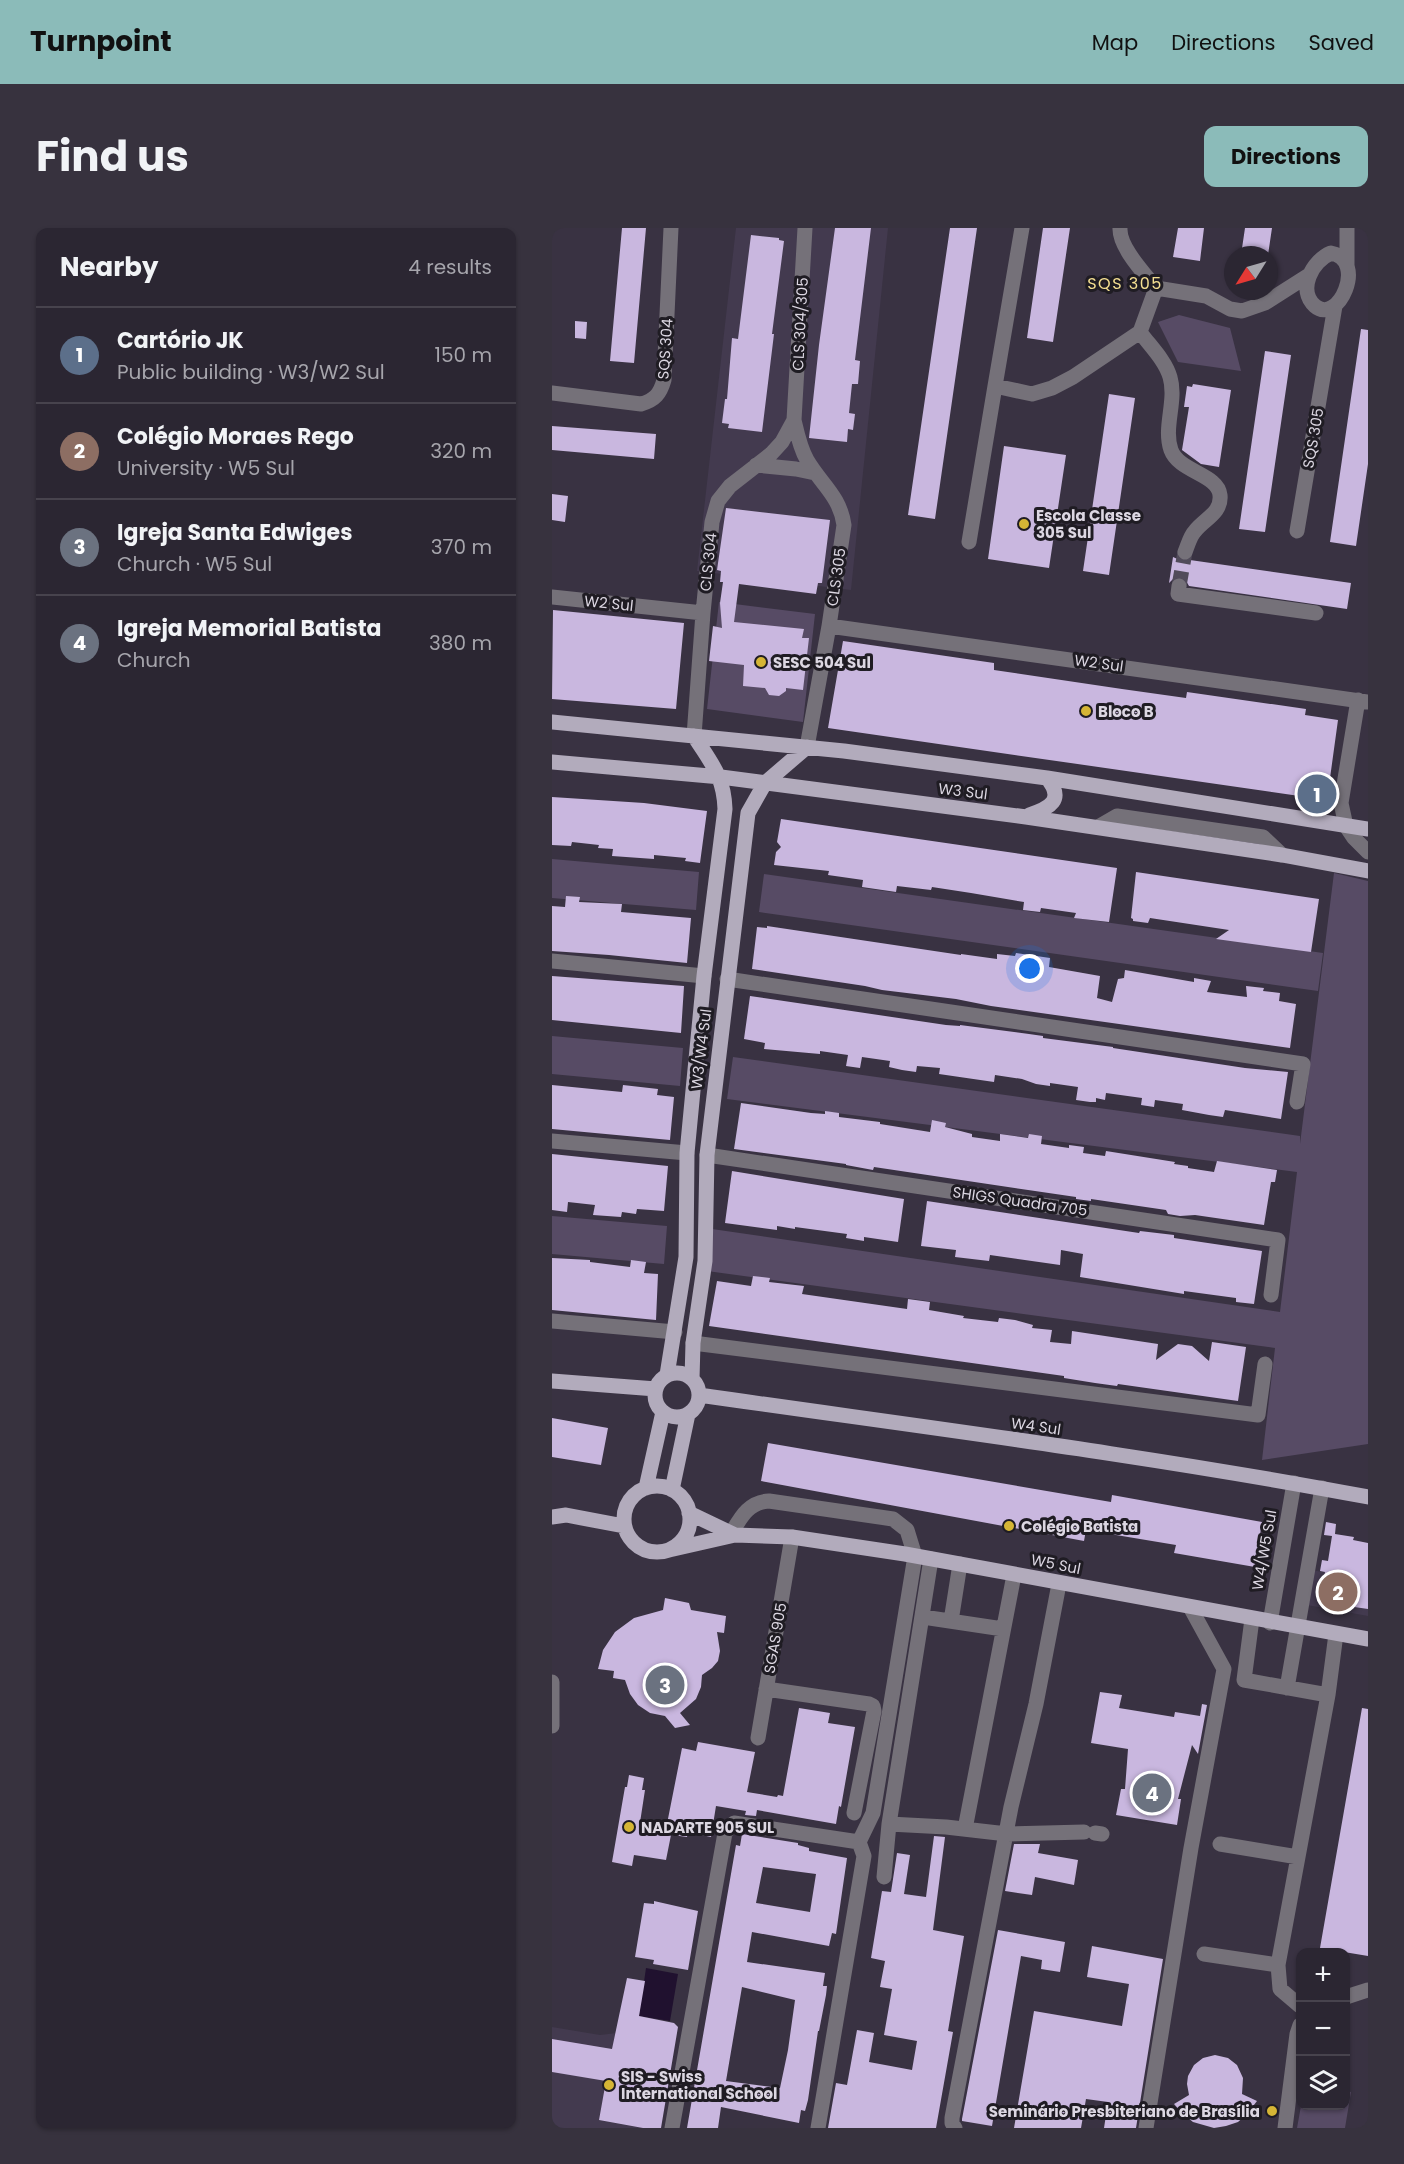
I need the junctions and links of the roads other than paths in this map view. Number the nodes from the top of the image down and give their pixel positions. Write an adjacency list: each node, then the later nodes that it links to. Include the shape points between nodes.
1 (671, 228): 16 (street, SQS 304, via 664,380 660,392 652,401 641,404)
2 (805, 228): 17 (street, CLS 304/305)
3 (1022, 228): 15 (street)
4 (1120, 228): 9 (street, via 1131,255)
5 (1345, 228): 6 (street); 7 (street)
6 (1330, 253): 7 (street, via 1338,254); 8 (street, via 1317,262)
7 (1347, 265): 12 (street, via 1347,287)
8 (1309, 275): 10 (street); 11 (street, via 1308,292)
9 (1155, 288): 10 (street, via 1206,296 1242,311); 13 (street)
10 (1265, 303): 11 (street, via 1288,298)
11 (1314, 304): 12 (street, via 1326,310); 14 (street, SQS 305)
12 (1335, 306): 14 (street, SQS 305)
13 (1140, 332): 15 (street, via 1052,388 1032,394); 22 (street, via 1163,362 1170,379 1172,452 1181,464 1216,486 1220,496 1215,513 1195,531)
14 (1329, 345): 20 (street, SQS 305)
15 (995, 386): 21 (street)
16 (552, 393)
17 (794, 420): 18 (street, CLS 304, via 782,442); 19 (street, CLS 305, via 800,445)
18 (756, 465): 19 (street); 25 (street, CLS 304, via 718,501 712,522)
19 (815, 473): 27 (street, CLS 305, via 836,499 844,525)
20 (1297, 531)
21 (969, 542)
22 (1185, 552)
23 (1179, 586): 26 (street, via 1178,594)
24 (552, 597): 25 (street, W2 Sul)
25 (703, 613): 30 (street, CLS 304)
26 (1316, 613)
27 (829, 626): 28 (street, W2 Sul); 31 (street, CLS 305)
28 (1363, 701): 37 (street, via 1341,803)
29 (552, 722): 30 (main road, W3 Sul)
30 (694, 736): 31 (main road, W3 Sul); 33 (main road, W3/W4 Sul)
31 (807, 747): 34 (main road, W3 Sul); 35 (main road, W3/W4 Sul)
32 (552, 762): 33 (main road, W3 Sul)
33 (721, 777): 35 (main road, W3 Sul); 41 (main road, W3/W4 Sul, via 725,809)
34 (1047, 778): 36 (main road, via 1056,793 1051,805); 37 (main road, W3 Sul)
35 (765, 783): 36 (main road, W3 Sul); 42 (main road, W3/W4 Sul, via 748,813)
36 (1026, 817): 40 (main road, W3 Sul)
37 (1346, 826): 38 (main road, W3 Sul); 39 (street)
38 (1368, 829)
39 (1368, 852)
40 (1368, 871)
41 (717, 882): 42 (main road); 44 (main road, W3/W4 Sul)
42 (738, 886): 45 (main road, W3/W4 Sul)
43 (552, 961): 44 (street)
44 (704, 975): 46 (main road, W3/W4 Sul)
45 (727, 979): 47 (main road, W3/W4 Sul); 48 (street, via 1303,1064)
46 (696, 1072): 47 (main road); 50 (main road, W3/W4 Sul)
47 (716, 1072): 51 (main road, W3/W4 Sul)
48 (1296, 1102)
49 (552, 1141): 50 (street)
50 (687, 1153): 52 (main road, W3/W4 Sul)
51 (706, 1155): 53 (main road, W3/W4 Sul); 54 (street, SHIGS Quadra 705, via 1278,1240)
52 (686, 1257): 53 (main road); 56 (main road, W3/W4 Sul)
53 (705, 1261): 57 (main road, W3/W4 Sul)
54 (1271, 1295)
55 (552, 1321): 56 (street)
56 (675, 1332): 59 (main road, W3/W4 Sul)
57 (693, 1343): 58 (street, via 1258,1415); 60 (main road, W3/W4 Sul)
58 (1265, 1364)
59 (667, 1376): 60 (main road, via 680,1373); 62 (main road)
60 (692, 1379): 63 (main road)
61 (552, 1381): 62 (main road)
62 (656, 1389): 64 (main road)
63 (699, 1395): 65 (main road); 66 (main road, W4 Sul)
64 (663, 1412): 65 (main road, via 675,1416); 67 (main road)
65 (688, 1414): 69 (main road)
66 (1294, 1483): 68 (main road, W4 Sul); 86 (street, W4/W5 Sul)
67 (646, 1488): 69 (main road); 73 (main road, via 631,1498)
68 (1322, 1488): 70 (main road, W4 Sul); 87 (street)
69 (672, 1490): 71 (main road)
70 (1368, 1497)
71 (689, 1513): 74 (main road, W5 Sul); 76 (main road, via 688,1529)
72 (552, 1517): 73 (main road, via 566,1515)
73 (624, 1526): 76 (main road, via 641,1548)
74 (733, 1533): 75 (main road, W5 Sul); 76 (main road, W5 Sul); 77 (street, via 750,1507 769,1500 892,1519 907,1530)
75 (792, 1537): 77 (main road, W5 Sul); 93 (street, SGAS 905)
76 (669, 1550)
77 (915, 1556): 78 (main road, W5 Sul); 102 (street, via 873,1813)
78 (931, 1559): 79 (main road, W5 Sul); 83 (street)
79 (960, 1564): 80 (main road, W5 Sul); 85 (street)
80 (1014, 1575): 81 (main road, W5 Sul); 88 (street)
81 (1059, 1584): 82 (main road, W5 Sul); 101 (street)
82 (1190, 1607): 84 (main road, W5 Sul); 115 (street, via 1224,1669)
83 (923, 1617): 85 (street); 98 (street)
84 (1252, 1619): 86 (main road, W5 Sul); 92 (street, via 1244,1680)
85 (951, 1621): 88 (street)
86 (1270, 1623): 87 (main road, W5 Sul)
87 (1298, 1627): 89 (main road, W5 Sul); 92 (street)
88 (1003, 1629): 99 (street)
89 (1336, 1634): 90 (main road, W5 Sul); 94 (street)
90 (1368, 1639)
91 (552, 1682): 95 (street)
92 (1287, 1688): 94 (street)
93 (766, 1689): 96 (street, SGAS 905); 97 (street, via 873,1706)
94 (1328, 1695): 104 (street)
95 (552, 1728)
96 (758, 1738)
97 (854, 1813)
98 (889, 1824): 99 (street); 105 (street)
99 (965, 1829): 101 (street)
100 (1094, 1833): 101 (street)
101 (1007, 1834): 114 (street, via 952,2118)
102 (859, 1842): 112 (street, via 734,1823 725,1833); 113 (street, via 864,1856)
103 (1220, 1844): 104 (street)
104 (1298, 1857): 107 (street)
105 (884, 1877)
106 (1204, 1954): 107 (street)
107 (1278, 1965): 110 (street, via 1280,1989)
108 (1368, 1990): 109 (street)
109 (1350, 1996)
110 (1296, 2003)
111 (1296, 2042): 116 (street)
112 (672, 2128)
113 (818, 2128)
114 (955, 2128)
115 (1146, 2128)
116 (1285, 2128)

